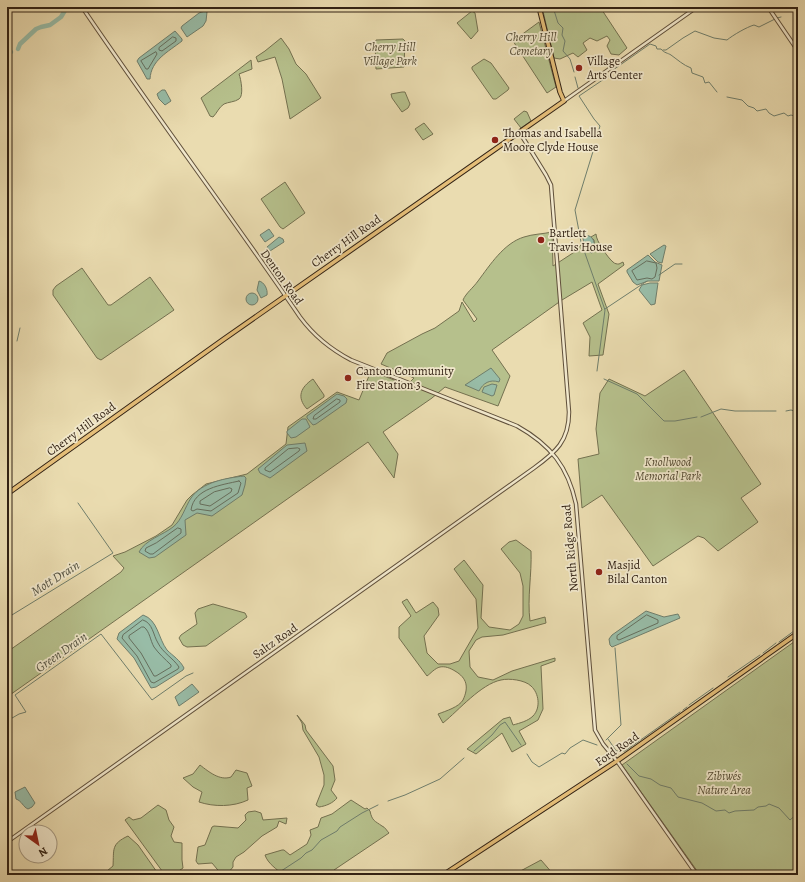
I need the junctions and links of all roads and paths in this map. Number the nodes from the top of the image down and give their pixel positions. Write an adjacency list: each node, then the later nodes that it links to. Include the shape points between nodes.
1 (82, 7): 8 (street, Denton Road)
2 (539, 7): 6 (main road)
3 (697, 7): 6 (street, Cherry Hill Road)
4 (768, 7): 5 (street)
5 (798, 51)
6 (564, 102): 7 (main road, Cherry Hill Road)
7 (520, 132): 8 (main road, Cherry Hill Road); 9 (street, via 551,185 569,417 564,436)
8 (285, 296): 9 (street, Denton Road, via 310,330 335,351 351,360 512,424 532,435); 10 (main road, Cherry Hill Road)
9 (553, 454): 12 (street, North Ridge Road, via 567,474 576,504 595,730); 13 (street, Saltz Road)
10 (7, 494)
11 (798, 633): 12 (main road, Ford Road)
12 (617, 761): 14 (main road, Ford Road); 15 (street, North Ridge Road)
13 (7, 842)
14 (443, 875)
15 (697, 875)

